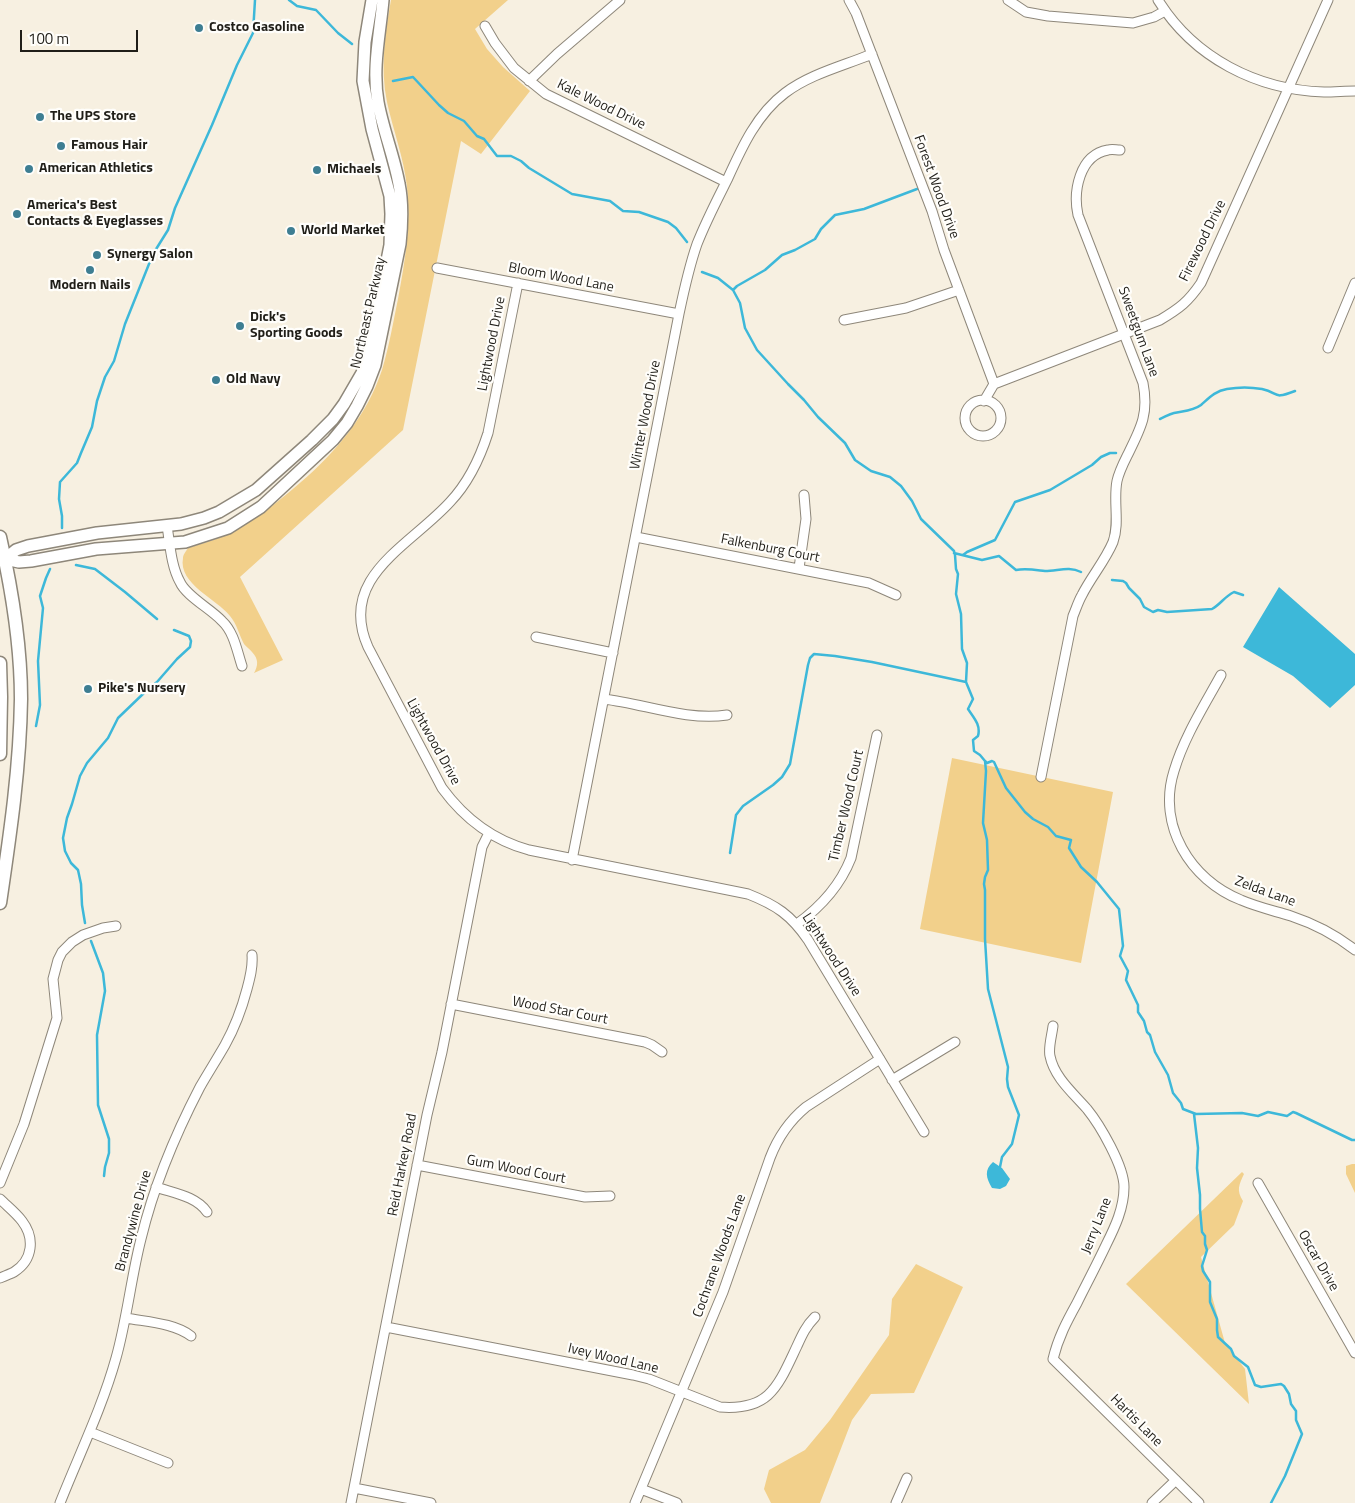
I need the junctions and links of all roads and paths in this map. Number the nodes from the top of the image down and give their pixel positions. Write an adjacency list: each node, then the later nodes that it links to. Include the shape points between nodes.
1 (372, 0): 27 (street, Northeast Parkway, via 365,42 364,92 390,196 391,214 390,245 362,373 333,419 256,490 219,512)
2 (383, 0): 30 (street, Northeast Parkway, via 376,82 378,102 400,184 402,226 375,365 367,386 347,423 332,440 261,506 228,528)
3 (620, 0): 11 (street)
4 (849, 0): 10 (street, Forest Wood Drive)
5 (1008, 0): 8 (street, via 1026,12 1133,23)
6 (1158, 0): 8 (street)
7 (1328, 0): 12 (street, Firewood Drive)
8 (1165, 11): 12 (street, via 1202,51 1214,59 1245,75)
9 (485, 26): 11 (street, Kale Wood Drive, via 505,58)
10 (872, 54): 15 (street, Winter Wood Drive, via 796,85 777,99 752,130); 19 (street, Forest Wood Drive)
11 (529, 81): 15 (street, Kale Wood Drive, via 556,100)
12 (1289, 88): 13 (street); 22 (street, Firewood Drive, via 1201,283 1180,308)
13 (1355, 91)
14 (1120, 150): 22 (street, Sweetgum Lane, via 1101,152 1087,163 1076,188 1076,205)
15 (726, 182): 20 (street, Winter Wood Drive, via 698,243)
16 (437, 268): 17 (street, Bloom Wood Lane)
17 (518, 283): 20 (street, Bloom Wood Lane); 45 (street, Lightwood Drive, via 481,454 450,503 377,570 360,605 366,643 435,778 457,808)
18 (1355, 283): 23 (street)
19 (959, 290): 21 (street, via 906,308); 24 (street, Forest Wood Drive)
20 (679, 314): 29 (street, Winter Wood Drive)
21 (844, 320)
22 (1125, 334): 24 (street, Firewood Drive); 44 (street, Sweetgum Lane, via 1143,383 1145,414 1117,481 1114,539 1073,616)
23 (1328, 348)
24 (994, 384): 25 (street)
25 (984, 401): 25 (street, via 970,406 965,417 970,430 982,436 996,431 1000,422 998,409)
26 (804, 495): 32 (street, via 806,519)
27 (167, 526): 30 (street); 31 (street, Northeast Parkway, via 62,539 22,548)
28 (0, 537): 31 (main road)
29 (636, 537): 32 (street, Falkenburg Court); 35 (street, Winter Wood Drive)
30 (170, 544): 31 (street, Northeast Parkway, via 96,549 31,561); 37 (street, via 180,583 228,628)
31 (2, 559): 47 (main road, via 15,621 21,697 18,773)
32 (798, 568): 33 (street, Falkenburg Court, via 869,583)
33 (896, 595)
34 (536, 637): 35 (street)
35 (613, 653): 39 (street, Winter Wood Drive)
36 (0, 663): 42 (main road)
37 (242, 666)
38 (1220, 676): 50 (street, Zelda Lane, via 1187,737 1173,772 1170,804 1178,841 1186,857 1214,886 1242,900 1318,926)
39 (604, 699): 40 (street, via 697,717); 46 (street, Winter Wood Drive)
40 (727, 715)
41 (877, 735): 48 (street, Timber Wood Court, via 847,868 825,901)
42 (0, 737): 43 (main road)
43 (0, 754)
44 (1040, 777)
45 (489, 833): 46 (street, Lightwood Drive, via 518,847); 52 (street, Reid Harkey Road, via 482,847)
46 (572, 860): 48 (street, Lightwood Drive, via 748,894 777,908)
47 (0, 903)
48 (798, 924): 56 (street, Lightwood Drive)
49 (116, 926): 60 (street, via 83,935 72,942 58,960 53,979 57,1018 24,1124)
50 (1355, 950)
51 (252, 955): 62 (street, Brandywine Drive, via 251,974 240,1013 181,1124)
52 (451, 1004): 55 (street, Wood Star Court, via 644,1042); 59 (street, Reid Harkey Road)
53 (1053, 1026): 72 (street, Jerry Lane, via 1049,1054 1053,1066 1107,1140 1120,1167 1124,1186 1116,1222 1062,1331)
54 (954, 1042): 57 (street)
55 (662, 1052)
56 (880, 1059): 57 (street, Lightwood Drive); 73 (street, Cochrane Woods Lane, via 806,1107 781,1135 723,1292)
57 (892, 1080): 58 (street, Lightwood Drive)
58 (924, 1132)
59 (417, 1165): 63 (street, Gum Wood Court, via 585,1197); 69 (street, Reid Harkey Road)
60 (0, 1183)
61 (1258, 1183): 71 (street, Oscar Drive)
62 (156, 1187): 65 (street, via 191,1199); 68 (street, Brandywine Drive, via 140,1239)
63 (610, 1196)
64 (0, 1199): 66 (street, via 21,1219 29,1231 31,1242 23,1263)
65 (207, 1212)
66 (0, 1278)
67 (815, 1317): 73 (street, Ivey Wood Lane, via 805,1329 776,1389 756,1404 720,1407)
68 (126, 1318): 70 (street, via 177,1328); 74 (street, Brandywine Drive, via 116,1359)
69 (386, 1327): 73 (street, Ivey Wood Lane, via 633,1374); 78 (street, Reid Harkey Road)
70 (191, 1336)
71 (1355, 1353)
72 (1053, 1359): 77 (street, Hartis Lane)
73 (681, 1392): 79 (street, Cochrane Woods Lane)
74 (90, 1432): 75 (street); 80 (street, Brandywine Drive)
75 (168, 1464)
76 (907, 1478): 85 (street)
77 (1176, 1480): 86 (street); 87 (street, Hartis Lane)
78 (354, 1488): 81 (street, Reid Harkey Road); 82 (street)
79 (641, 1489): 83 (street, Cochrane Woods Lane); 84 (street)
80 (60, 1503)
81 (351, 1503)
82 (431, 1503)
83 (635, 1503)
84 (677, 1503)
85 (896, 1503)
86 (1152, 1503)
87 (1199, 1503)

